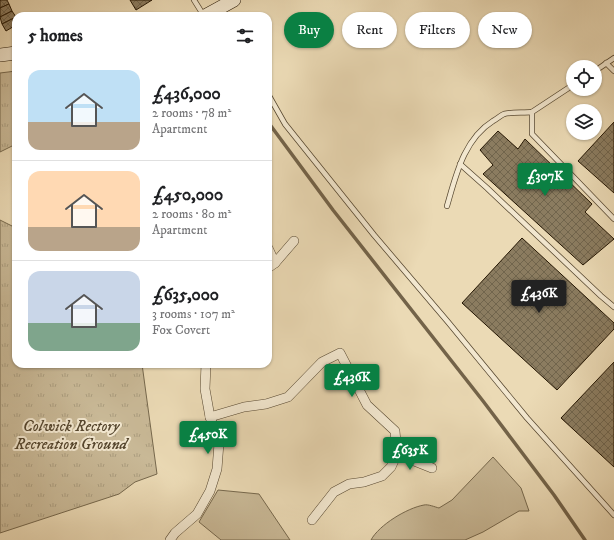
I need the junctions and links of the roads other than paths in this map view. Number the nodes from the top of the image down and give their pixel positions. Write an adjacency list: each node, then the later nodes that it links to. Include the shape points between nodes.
1 (194, 0): 3 (lane)
2 (234, 0): 4 (street)
3 (202, 12)
4 (212, 12)
5 (12, 54): 6 (street)
6 (0, 55)
7 (614, 58): 8 (lane)
8 (606, 63): 9 (lane); 10 (lane)
9 (602, 66)
10 (614, 71)
11 (566, 90): 13 (lane)
12 (272, 101): 24 (lane, via 285,124 374,235 527,418)
13 (532, 112): 14 (lane, via 504,114 490,123 479,132); 16 (lane, via 532,134)
14 (460, 164): 15 (lane); 19 (lane)
15 (447, 206)
16 (614, 219)
17 (294, 241): 18 (street)
18 (272, 265)
19 (614, 307)
20 (206, 368): 21 (street, via 205,389)
21 (210, 417): 22 (street, via 288,397 322,362 340,353 367,405 395,431); 26 (street, via 219,443 217,469 210,491 197,514)
22 (397, 454): 23 (street); 25 (street, via 392,466 382,476 349,484 334,492)
23 (432, 468)
24 (614, 515)
25 (312, 520)
26 (170, 540)

